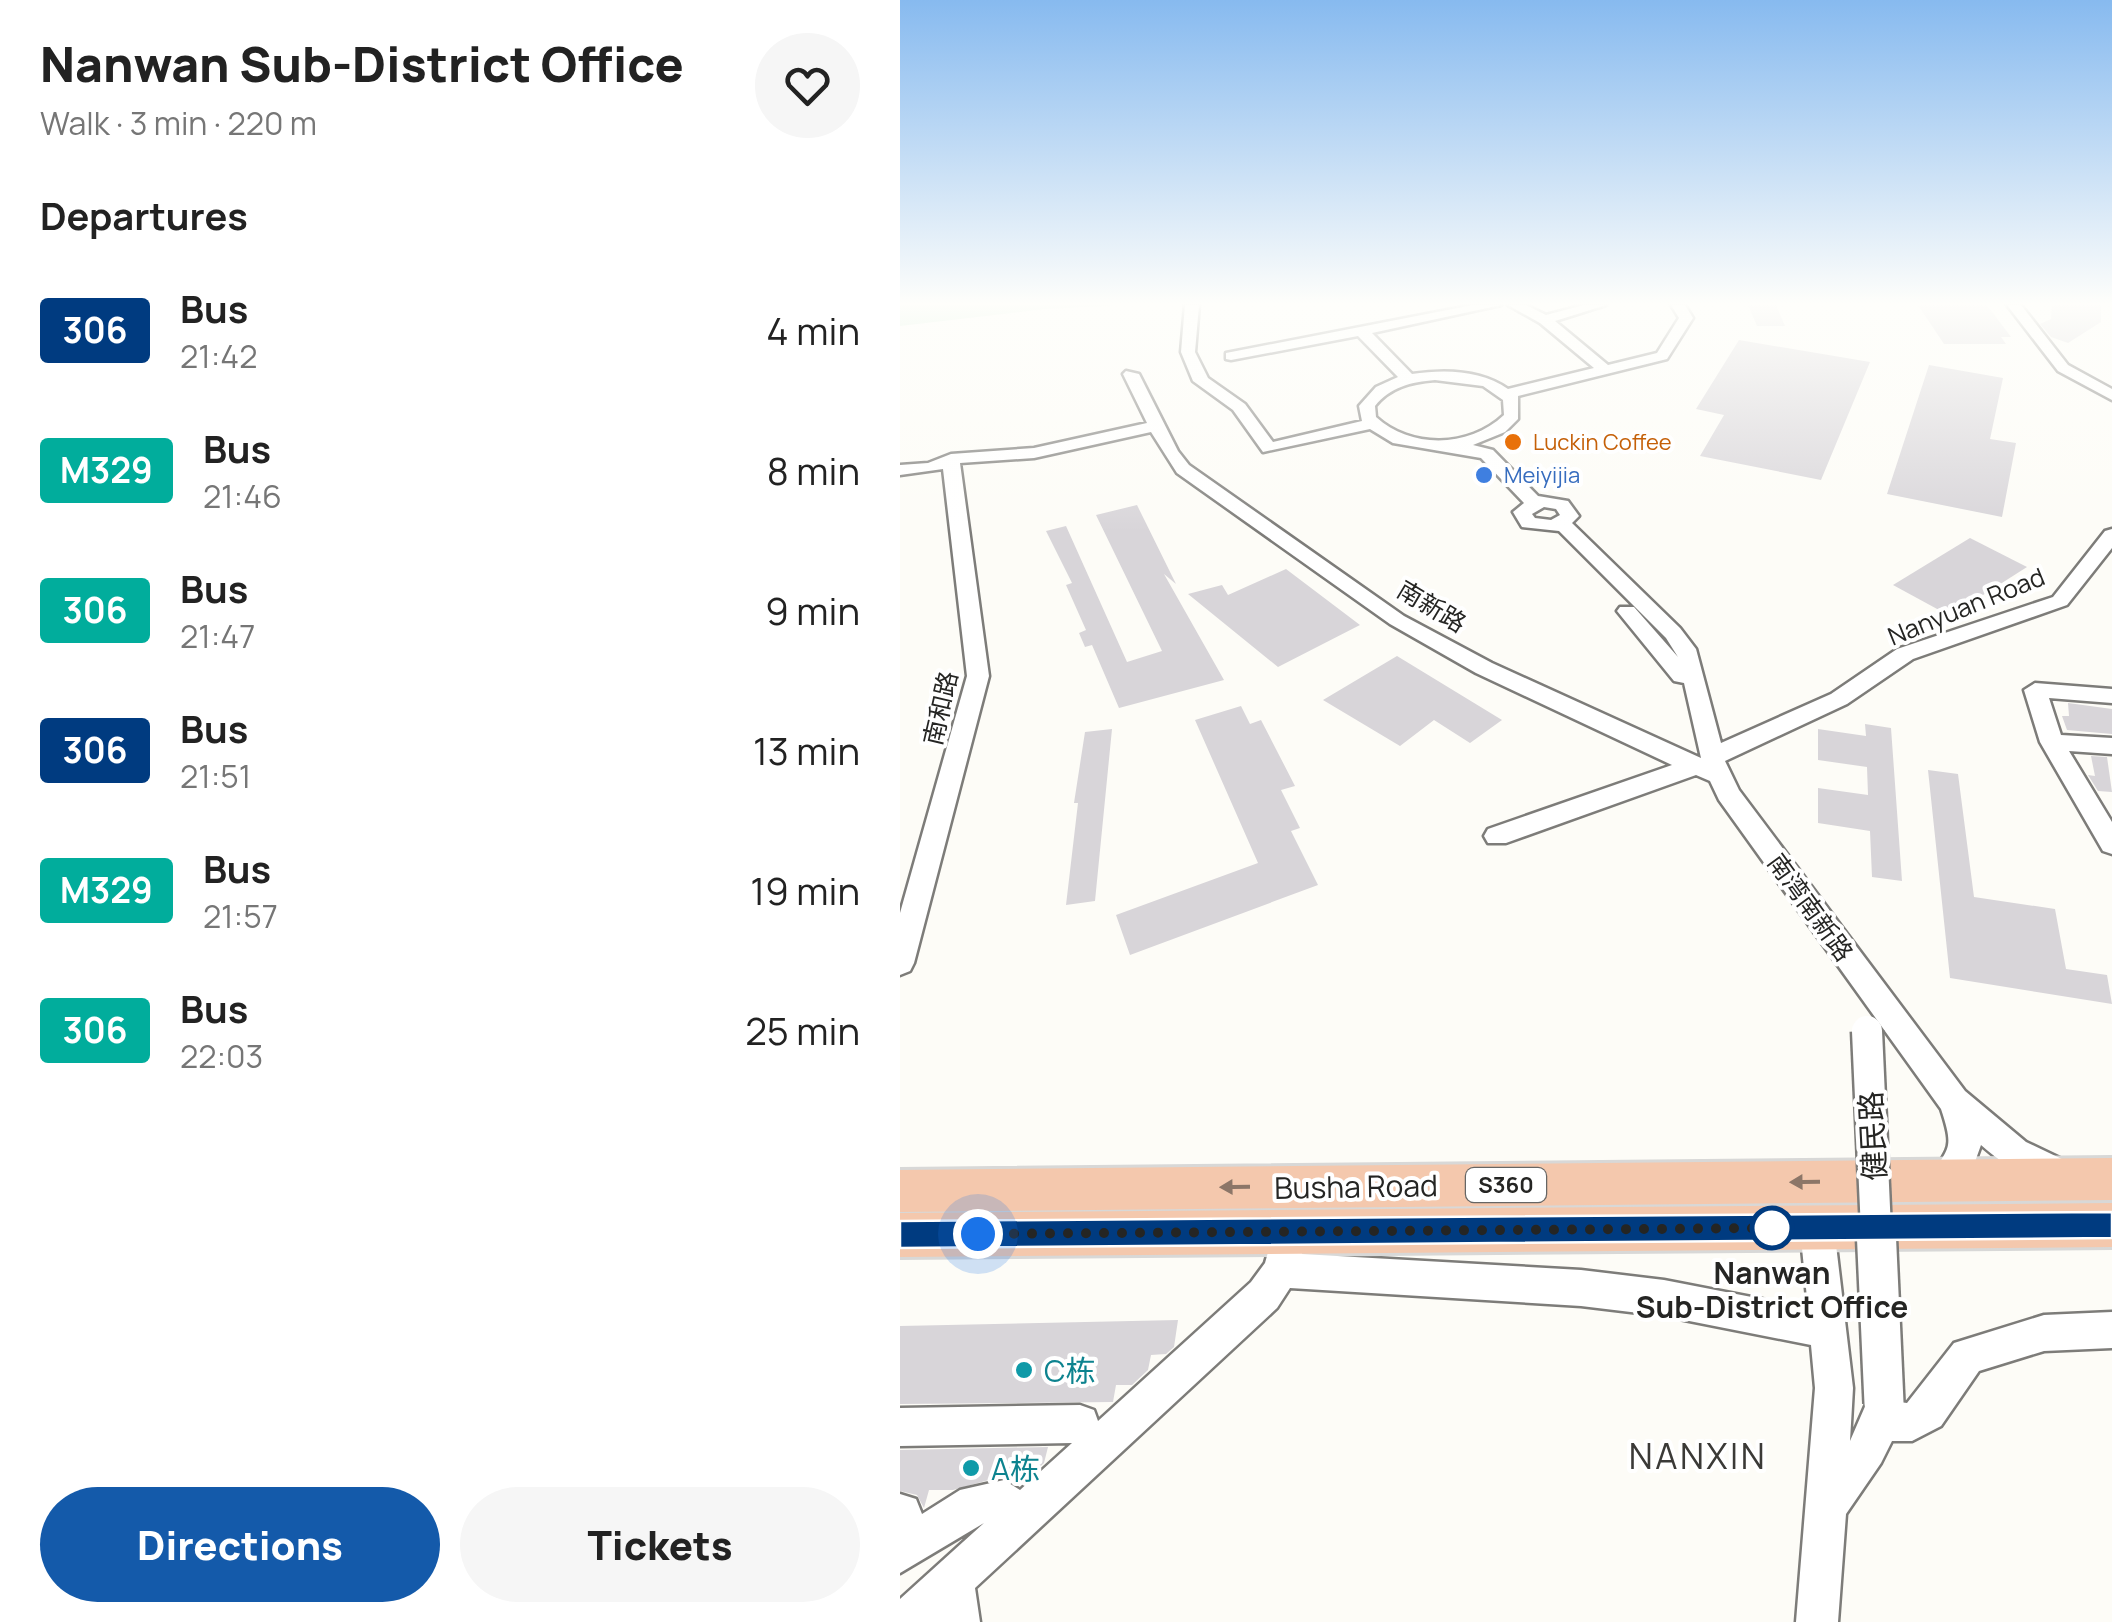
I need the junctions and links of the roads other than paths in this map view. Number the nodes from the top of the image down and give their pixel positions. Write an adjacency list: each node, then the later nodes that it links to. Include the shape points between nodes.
1 (1134, 381): 10 (street, 南新路)
2 (1201, 381): 9 (street, via 1238,407 1269,448)
3 (1404, 381): 9 (street, via 1370,401)
4 (1476, 381): 7 (street)
5 (1561, 381): 7 (street)
6 (2086, 381): 8 (street)
7 (1507, 394): 11 (street, via 1512,416)
8 (2112, 395)
9 (1372, 424): 12 (street, via 1404,440)
10 (1156, 425): 14 (street, via 1034,453); 20 (street, 南新路, via 1183,469 1398,620 1484,668)
11 (1494, 432): 12 (street); 13 (street)
12 (1445, 444): 13 (street)
13 (1486, 454): 20 (street, 南湾南新路, via 1534,502 1568,509 1570,516 1556,525 1697,698)
14 (951, 459): 15 (street); 24 (street, 南和路, via 978,676)
15 (900, 470)
16 (2112, 534): 20 (street, Nanyuan Road, via 2060,601 1905,654 1840,699)
17 (2112, 696): 18 (street, via 2035,690)
18 (2052, 742): 19 (street); 21 (street)
19 (2112, 746)
20 (1710, 766): 22 (street, Nanyuan Road); 25 (street, 南湾南新路)
21 (2100, 805): 23 (street)
22 (1497, 836)
23 (2112, 844)
24 (900, 963)
25 (1875, 994): 26 (street, 南湾南新路); 36 (street, 健民路, bridge, via 1867,1031)
26 (1954, 1102): 27 (street, 南湾南新路, via 2047,1170); 28 (street, 南湾南新路, via 1966,1151 1960,1170)
27 (2096, 1179): 28 (main road, Busha Road / S360)
28 (1947, 1181): 29 (main road, Busha Road / S360, one-way to 29)
29 (900, 1190)
30 (2112, 1225): 31 (main road, Busha Road / S360)
31 (1817, 1228): 33 (main road, Busha Road / S360); 34 (street)
32 (900, 1235): 33 (main road, Busha Road / S360)
33 (1285, 1251): 34 (street, via 1664,1298); 42 (street, via 1264,1295)
34 (1828, 1330): 40 (street, via 1834,1430)
35 (2112, 1330): 36 (street, via 2044,1333 1968,1356 1912,1422)
36 (1882, 1412): 40 (street, 健民路, via 1859,1468)
37 (1080, 1424): 38 (street, via 1041,1414)
38 (900, 1427)
39 (1004, 1500): 41 (street)
40 (1826, 1507): 44 (street)
41 (901, 1528)
42 (956, 1603): 43 (street)
43 (906, 1622)
44 (1817, 1622)

